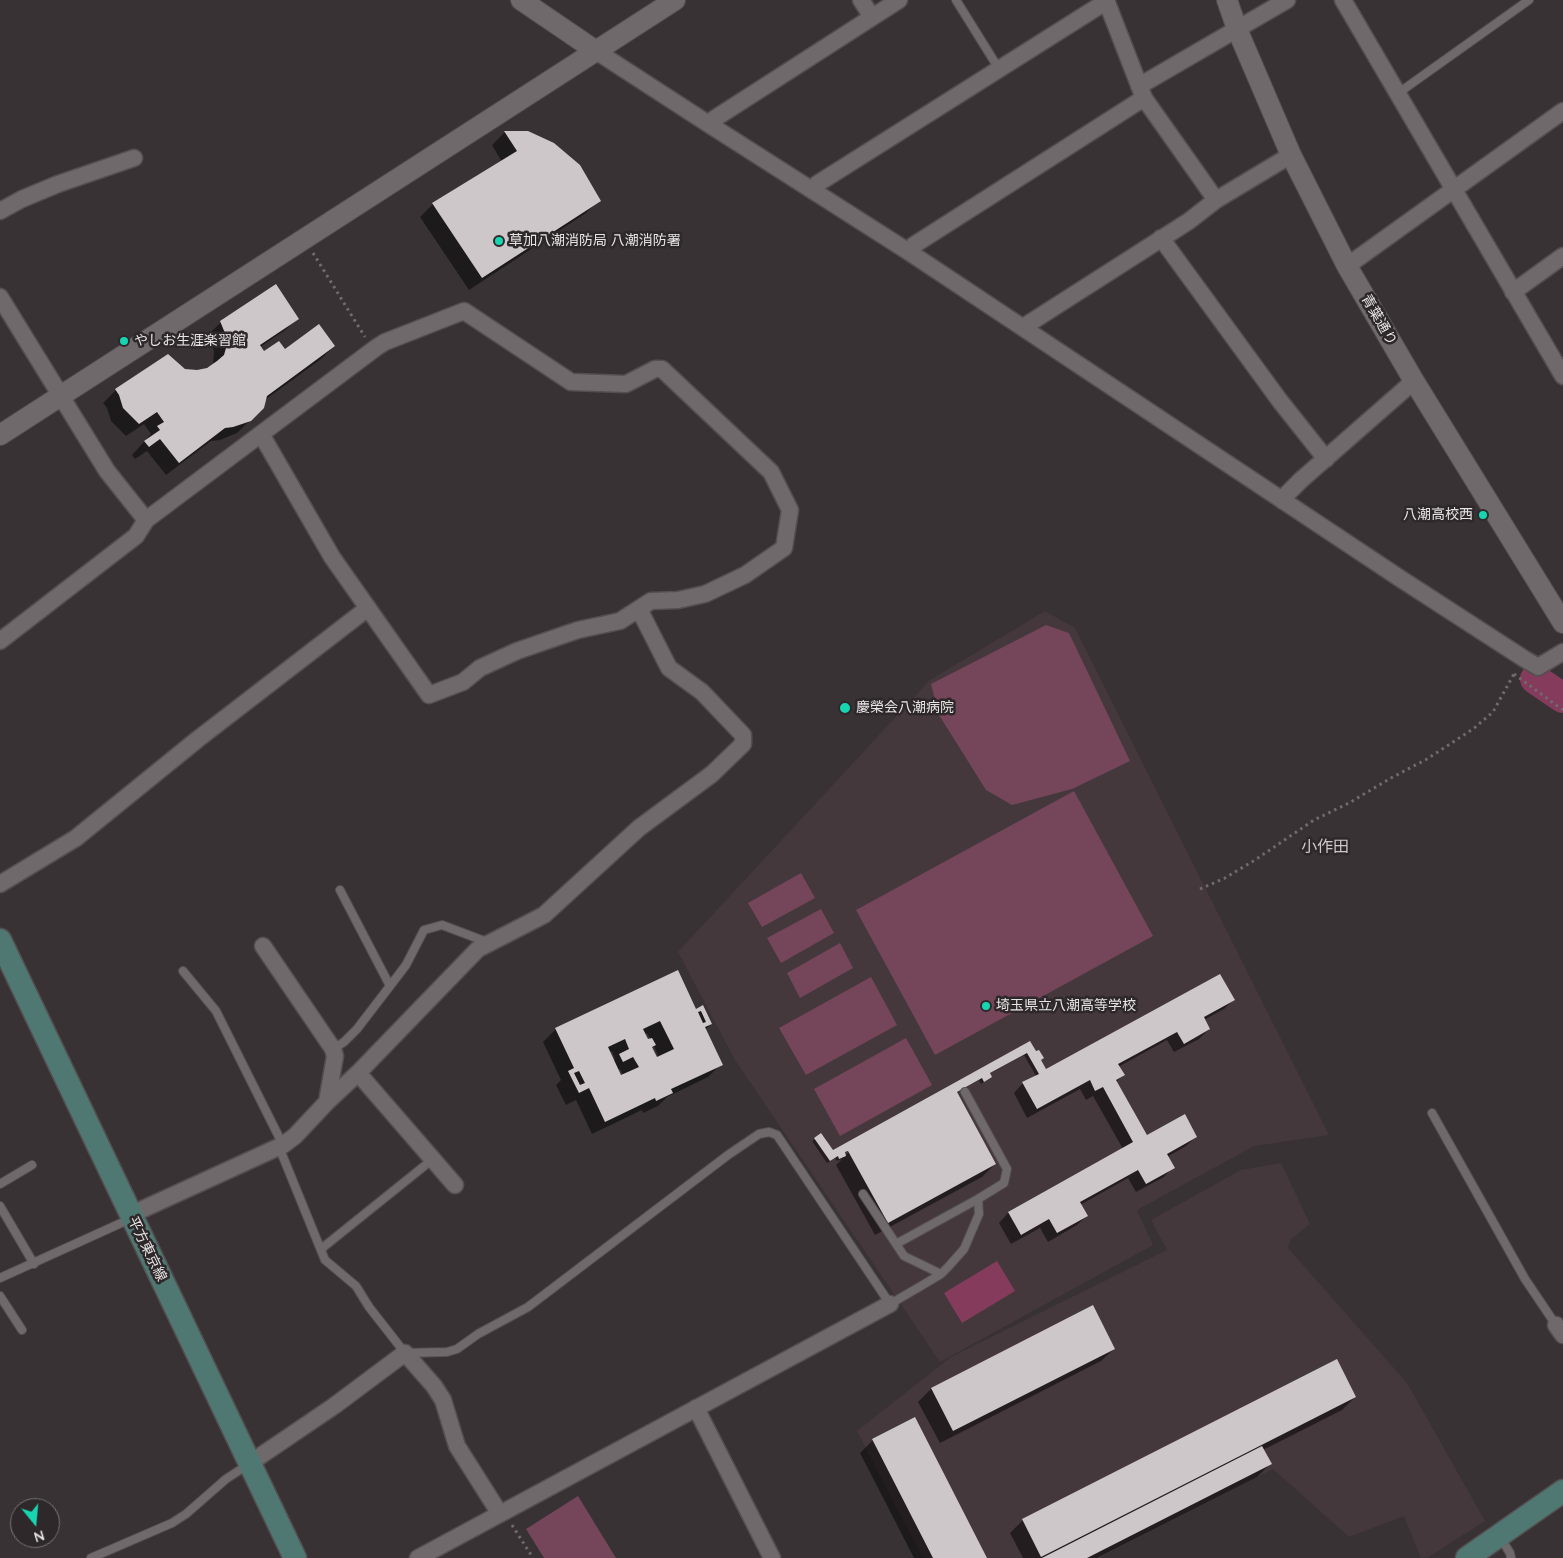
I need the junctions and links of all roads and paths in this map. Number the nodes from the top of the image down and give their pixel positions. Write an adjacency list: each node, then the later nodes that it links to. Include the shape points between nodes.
1 (521, 0): 13 (street)
2 (676, 0): 13 (street)
3 (861, 0): 11 (street)
4 (899, 0): 11 (street)
5 (956, 0): 14 (lane)
6 (1227, 0): 12 (street, 青葉通り)
7 (1286, 0): 12 (street)
8 (1343, 0): 16 (street)
9 (1529, 0): 16 (lane)
10 (1106, 1): 14 (street); 15 (street)
11 (872, 17): 18 (street, via 714,119)
12 (1237, 29): 15 (street); 19 (street, 青葉通り)
13 (596, 51): 18 (street); 26 (street)
14 (999, 69): 22 (street, via 817,184)
15 (1142, 92): 23 (street); 27 (street, via 914,245)
16 (1397, 94): 21 (street)
17 (1563, 111): 21 (street)
18 (710, 125): 22 (street)
19 (1291, 156): 23 (street); 29 (street, 青葉通り)
20 (134, 158): 24 (street, via 58,184)
21 (1453, 190): 29 (street); 30 (street)
22 (813, 191): 27 (street)
23 (1216, 200): 25 (street)
24 (0, 211)
25 (1161, 238): 32 (street); 39 (street)
26 (304, 240): 33 (path, via 365,337); 36 (street)
27 (909, 252): 32 (street)
28 (1563, 256): 30 (street)
29 (1347, 266): 35 (street, 青葉通り)
30 (1513, 292): 34 (street)
31 (0, 297): 36 (street)
32 (1025, 329): 40 (street)
33 (377, 347): 37 (street); 43 (street, via 464,311 571,382 626,384 655,369 662,369 771,472 790,510 784,548 745,575 704,594 678,600 651,601)
34 (1563, 376)
35 (1414, 381): 39 (street); 44 (street, 青葉通り)
36 (61, 396): 38 (street); 41 (street, via 107,471)
37 (261, 434): 41 (street); 42 (street, via 332,556)
38 (0, 435)
39 (1326, 460): 40 (street)
40 (1282, 500): 47 (street)
41 (146, 520): 45 (street, via 136,536)
42 (368, 608): 43 (street, via 429,695 463,682 480,668 517,651 578,630 620,621); 50 (street, via 76,838)
43 (639, 609): 54 (street, via 669,668 702,692 743,734 743,744 712,774 639,828 544,915)
44 (1563, 624)
45 (0, 640)
46 (1563, 652): 47 (street, via 1538,667)
47 (1523, 658): 48 (path)
48 (1514, 674): 49 (path); 51 (path, via 1493,712 1473,729 1427,759 1314,820 1225,878)
49 (1563, 710)
50 (0, 884)
51 (1200, 889)
52 (340, 890): 57 (lane)
53 (0, 940): 71 (main road, 平方東京線)
54 (489, 943): 57 (lane, via 442,925 424,930 406,965); 59 (street, via 478,949)
55 (263, 946): 58 (street)
56 (184, 971): 63 (lane, via 216,1011)
57 (390, 986): 58 (lane, via 357,1029)
58 (333, 1049): 61 (street, via 335,1056)
59 (358, 1073): 61 (street); 64 (street)
60 (965, 1092): 69 (lane, via 1008,1169 1004,1183)
61 (327, 1102): 63 (street)
62 (1432, 1113): 80 (lane, via 1525,1279)
63 (281, 1146): 71 (street); 73 (lane)
64 (433, 1159): 67 (street); 73 (lane)
65 (32, 1165): 66 (lane)
66 (0, 1184)
67 (455, 1185)
68 (863, 1194): 72 (lane)
69 (978, 1199): 72 (lane); 75 (lane, via 979,1214 964,1249)
70 (0, 1206): 74 (lane)
71 (131, 1217): 74 (lane); 83 (main road, 平方東京線)
72 (896, 1244): 75 (lane, via 904,1256)
73 (321, 1249): 81 (lane, via 325,1260 356,1286)
74 (34, 1264): 76 (lane)
75 (941, 1274): 78 (lane)
76 (0, 1278)
77 (0, 1296): 79 (lane)
78 (890, 1304): 81 (lane, via 777,1135 769,1132 759,1134 728,1155 528,1307 478,1334 458,1349); 82 (street)
79 (22, 1330)
80 (1560, 1330)
81 (405, 1353): 83 (street); 85 (street, via 438,1393 457,1446)
82 (696, 1408): 85 (street); 91 (street)
83 (250, 1463): 87 (lane, via 172,1523); 88 (main road, 平方東京線)
84 (1563, 1491): 86 (main road)
85 (502, 1513): 89 (street); 90 (path)
86 (1499, 1536): 92 (main road); 93 (lane)
87 (91, 1558)
88 (295, 1558)
89 (418, 1558)
90 (533, 1558)
91 (772, 1558)
92 (1468, 1558)
93 (1511, 1558)

